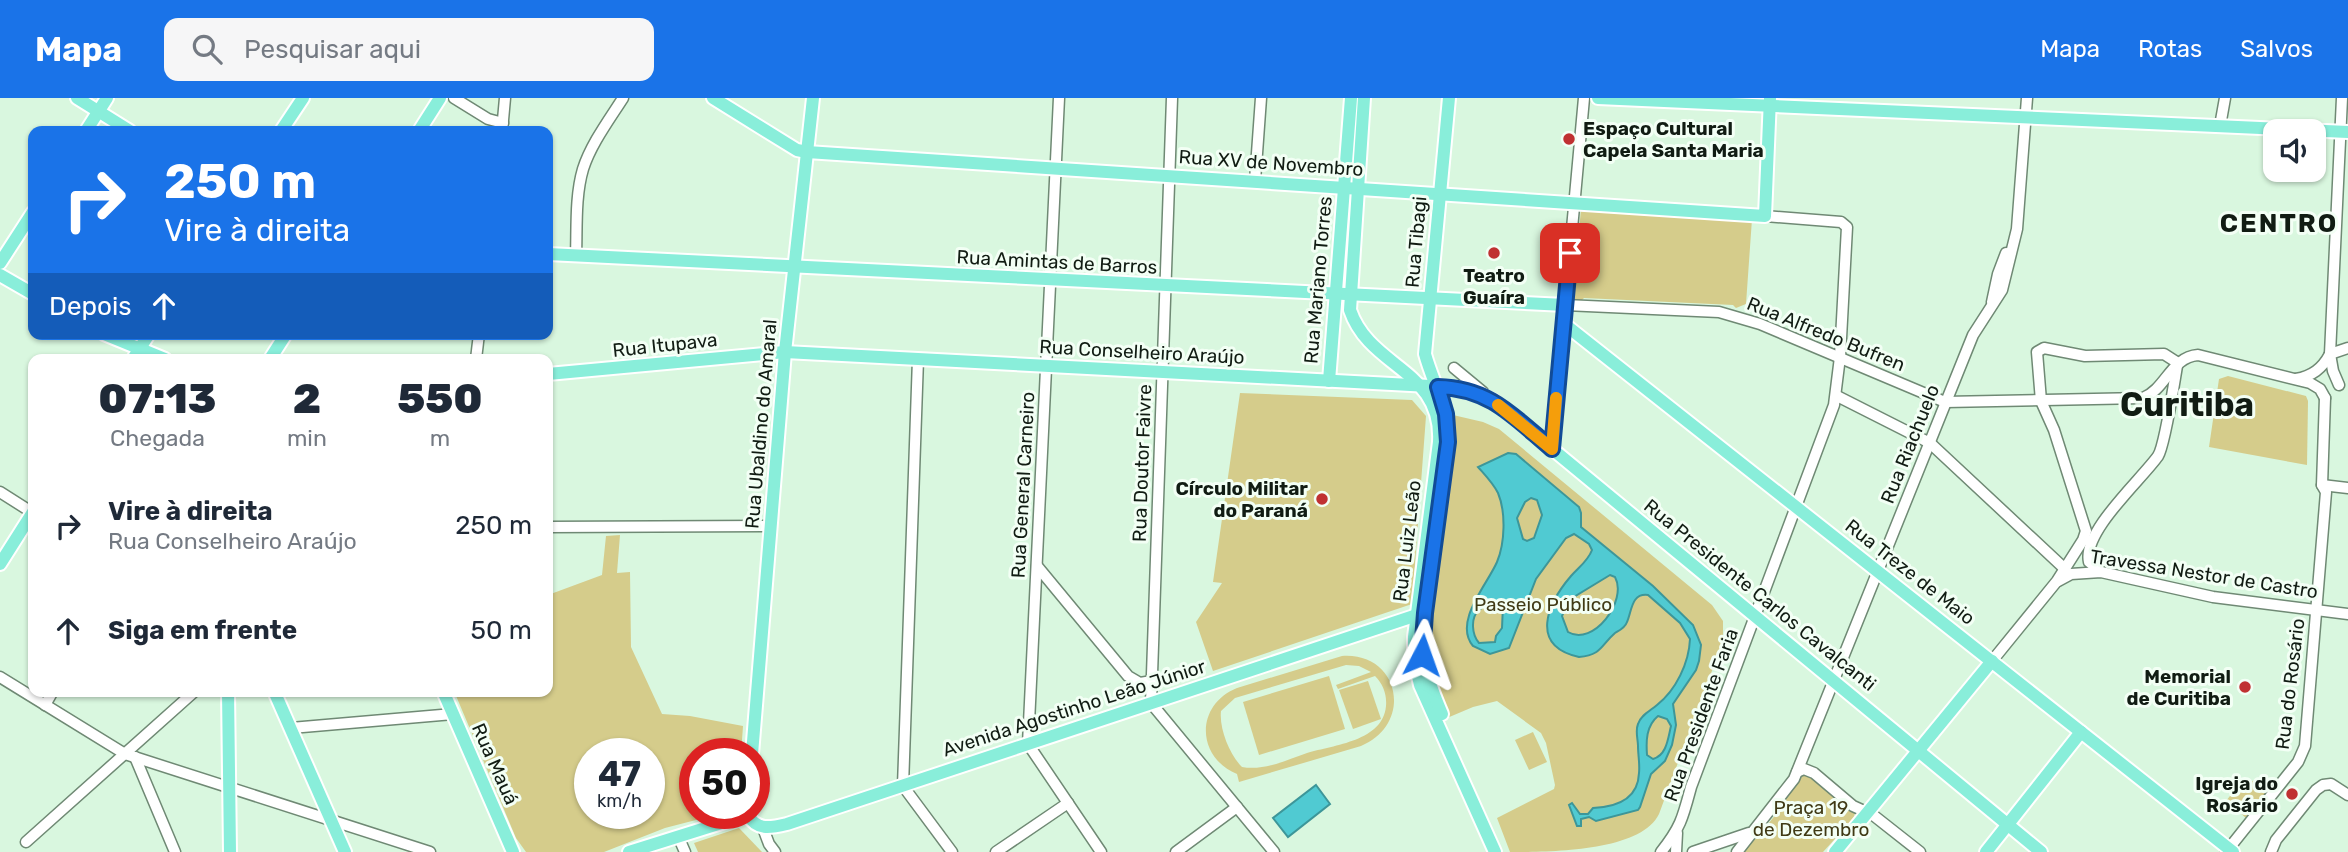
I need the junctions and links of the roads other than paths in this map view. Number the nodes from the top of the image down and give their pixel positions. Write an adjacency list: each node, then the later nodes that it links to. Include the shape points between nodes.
1 (77, 98): 22 (main road)
2 (107, 98): 22 (main road)
3 (303, 98): 26 (main road)
4 (440, 98): 27 (main road)
5 (454, 98): 28 (street)
6 (505, 98): 29 (street)
7 (623, 98): 44 (street, via 582,170)
8 (713, 98): 32 (main road, Rua XV de Novembro)
9 (813, 98): 32 (main road, Rua Ubaldino do Amaral)
10 (1059, 98): 33 (street, Rua General Carneiro)
11 (1172, 98): 34 (street, Rua Doutor Faivre)
12 (1261, 98): 35 (street)
13 (1351, 98): 36 (main road, Rua Mariano Torres)
14 (1364, 98): 36 (main road, Rua Mariano Torres)
15 (1449, 98): 37 (main road, Rua Tibagi)
16 (1584, 98): 38 (street)
17 (1598, 98): 21 (main road)
18 (2027, 98): 23 (street, Rua Riachuelo)
19 (2225, 98): 30 (street)
20 (2343, 98): 31 (street)
21 (1770, 102): 23 (main road); 39 (main road)
22 (99, 112): 24 (main road); 25 (main road)
23 (2025, 117): 30 (main road); 81 (street, Rua Riachuelo, via 2016,233 2002,290 1973,335)
24 (89, 126)
25 (122, 126)
26 (284, 126)
27 (422, 126)
28 (500, 126)
29 (502, 126)
30 (2220, 126): 31 (main road)
31 (2344, 132): 64 (street)
32 (807, 152): 33 (main road, Rua XV de Novembro); 47 (main road, Rua Ubaldino do Amaral)
33 (1056, 168): 34 (main road, Rua XV de Novembro); 49 (street, Rua General Carneiro)
34 (1169, 176): 35 (main road, Rua XV de Novembro); 50 (street, Rua Doutor Faivre)
35 (1255, 181): 36 (main road, Rua XV de Novembro)
36 (1351, 188): 37 (main road, Rua XV de Novembro); 42 (main road, Rua Mariano Torres); 45 (main road, Rua Mariano Torres)
37 (1440, 193): 38 (main road, Rua XV de Novembro); 54 (main road, Rua Tibagi)
38 (1574, 203): 39 (main road, Rua XV de Novembro); 55 (street)
39 (1765, 216): 41 (street, Rua XV de Novembro)
40 (28, 220): 46 (main road)
41 (1841, 222): 65 (street, Rua Presidente Faria, via 1847,230)
42 (1353, 244): 45 (main road); 53 (main road, Rua Mariano Torres)
43 (553, 254): 44 (main road, Rua Amintas de Barros)
44 (576, 256): 47 (main road, Rua Amintas de Barros)
45 (1339, 256): 52 (main road, Rua Mariano Torres)
46 (0, 263)
47 (794, 268): 49 (main road, Rua Amintas de Barros); 61 (main road, Rua Ubaldino do Amaral)
48 (0, 275): 51 (main road)
49 (1049, 281): 50 (main road, Rua Amintas de Barros); 68 (street, Rua General Carneiro)
50 (1165, 286): 52 (main road, Rua Amintas de Barros); 70 (street, Rua Doutor Faivre)
51 (28, 291)
52 (1336, 295): 53 (main road, Rua Amintas de Barros); 58 (main road, Rua Mariano Torres)
53 (1350, 295): 54 (main road, Rua Amintas de Barros); 56 (main road)
54 (1430, 299): 55 (main road, Rua Amintas de Barros); 63 (main road, Rua Tibagi)
55 (1565, 305): 57 (main road); 65 (street, Rua Alfredo Bufren, via 1732,314)
56 (1350, 310): 58 (main road); 74 (main road, Rua Luiz Leão, via 1358,328)
57 (1563, 323): 83 (street); 87 (main road, Rua Treze de Maio)
58 (1333, 328): 73 (main road, Rua Mariano Torres)
59 (114, 340): 62 (main road)
60 (2348, 348): 64 (street)
61 (785, 352): 66 (main road, Rua Conselheiro Araújo); 71 (main road, Rua Itupava); 92 (main road, Rua Ubaldino do Amaral)
62 (136, 354)
63 (1425, 354): 74 (main road); 76 (main road, Rua Tibagi)
64 (2330, 354): 72 (street, via 2320,369); 75 (street, via 2333,371)
65 (1840, 357): 77 (street, Rua Presidente Faria); 81 (street, Rua Alfredo Bufren)
66 (918, 359): 68 (main road, Rua Conselheiro Araújo); 126 (street)
67 (2178, 363): 72 (street, via 2198,355); 80 (street, via 2159,388 2143,398); 80 (street, via 2164,354 2085,356 2039,349); 90 (street, via 2160,453)
68 (1046, 366): 70 (main road, Rua Conselheiro Araújo); 95 (street, Rua General Carneiro)
69 (1454, 368): 79 (street, Rua Presidente Carlos Cavalcanti)
70 (1162, 372): 73 (main road, Rua Conselheiro Araújo); 107 (street, Rua Doutor Faivre)
71 (553, 374)
72 (2295, 379): 78 (street, via 2314,385)
73 (1329, 381): 74 (main road, Rua Conselheiro Araújo)
74 (1411, 383): 76 (main road, Rua Conselheiro Araújo); 103 (main road, Rua Luiz Leão, via 1433,402 1440,434)
75 (2344, 386): 78 (street)
76 (1438, 387): 79 (main road, Rua Conselheiro Araújo, via 1471,390); 156 (main road, Rua Luiz Leão, via 1448,442 1423,666)
77 (1837, 396): 82 (street); 87 (street, Rua Presidente Faria)
78 (2325, 398): 84 (street, Rua do Rosário)
79 (1494, 401): 83 (main road, Rua Presidente Carlos Cavalcanti)
80 (2041, 401): 81 (street); 91 (street)
81 (1945, 402): 82 (street, Rua Riachuelo)
82 (1930, 443): 96 (street); 97 (street, Rua Riachuelo)
83 (1552, 449): 104 (main road, Rua Presidente Carlos Cavalcanti)
84 (2322, 485): 85 (street); 101 (street, Rua do Rosário, via 2326,492)
85 (2348, 488)
86 (0, 492): 88 (street)
87 (1797, 507): 97 (main road, Rua Treze de Maio); 104 (street, Rua Presidente Faria)
88 (28, 510)
89 (28, 521): 94 (main road)
90 (2101, 523): 91 (street); 98 (street, via 2088,557)
91 (2086, 524): 96 (street, via 2085,535)
92 (771, 526): 93 (street); 121 (main road, Rua Ubaldino do Amaral)
93 (553, 527)
94 (0, 564)
95 (1037, 566): 107 (street, via 1128,676 1140,683); 122 (street, Rua General Carneiro)
96 (2065, 569): 99 (street)
97 (1878, 571): 105 (main road, Rua Treze de Maio); 108 (street, Rua Riachuelo)
98 (2101, 572): 99 (street, Travessa Nestor de Castro, via 2071,574); 101 (street, Travessa Nestor de Castro, via 2206,596)
99 (2057, 581): 105 (street)
100 (2348, 608): 101 (street, via 2325,605)
101 (2316, 610): 102 (street, Travessa Nestor de Castro); 141 (street, Rua do Rosário, via 2305,746 2298,762)
102 (2348, 614)
103 (1417, 615): 116 (main road, Avenida Agostinho Leão Júnior); 155 (main road, Rua Luiz Leão, via 1414,659 1420,685)
104 (1755, 616): 108 (main road, Rua Presidente Carlos Cavalcanti); 138 (street, Rua Presidente Faria)
105 (1992, 661): 120 (main road, Rua Treze de Maio); 123 (main road)
106 (0, 677): 109 (street)
107 (1152, 681): 116 (street, Rua Doutor Faivre)
108 (1833, 681): 123 (main road, Rua Presidente Carlos Cavalcanti); 125 (street, Rua Riachuelo)
109 (28, 694)
110 (32, 697): 117 (street)
111 (50, 697): 117 (street)
112 (189, 697): 124 (street)
113 (228, 697): 127 (main road)
114 (277, 697): 119 (main road)
115 (446, 697): 118 (main road, Rua Mauá)
116 (1151, 703): 122 (main road, Avenida Agostinho Leão Júnior); 130 (street)
117 (45, 705): 124 (street)
118 (453, 714): 119 (street); 146 (main road, Rua Mauá)
119 (290, 728): 132 (main road)
120 (2081, 732): 133 (main road); 141 (main road, Rua Treze de Maio)
121 (753, 738)
122 (1028, 744): 126 (main road, Avenida Agostinho Leão Júnior); 129 (street)
123 (1918, 751): 131 (main road); 133 (main road, Rua Presidente Carlos Cavalcanti)
124 (130, 755): 127 (street); 140 (street); 142 (street)
125 (1797, 772): 131 (street, via 1811,771); 137 (street, Rua Riachuelo)
126 (903, 786): 134 (main road, Avenida Agostinho Leão Júnior); 150 (street)
127 (229, 787): 132 (street); 143 (main road)
128 (2348, 795): 165 (street, via 2335,785 2319,787)
129 (1068, 803): 151 (street); 152 (street)
130 (1237, 807): 153 (street); 154 (street)
131 (1867, 812): 161 (main road); 162 (street)
132 (330, 818): 144 (main road); 145 (street)
133 (2008, 824): 163 (main road); 164 (main road, Rua Presidente Carlos Cavalcanti)
134 (770, 827)
135 (700, 829): 139 (main road)
136 (763, 829): 149 (street)
137 (1752, 831): 159 (street); 160 (street, Rua Riachuelo)
138 (1677, 833): 157 (street, Rua Presidente Faria); 158 (street)
139 (678, 836): 147 (main road); 148 (street)
140 (26, 842)
141 (2229, 851)
142 (175, 852)
143 (230, 852)
144 (345, 852)
145 (430, 852)
146 (513, 852)
147 (628, 852)
148 (685, 852)
149 (775, 852)
150 (951, 852)
151 (996, 852)
152 (1101, 852)
153 (1176, 852)
154 (1274, 852)
155 (1495, 852)
156 (1503, 852)
157 (1661, 852)
158 (1676, 852)
159 (1693, 852)
160 (1737, 852)
161 (1835, 852)
162 (1920, 852)
163 (1986, 852)
164 (2042, 852)
165 (2271, 852)

